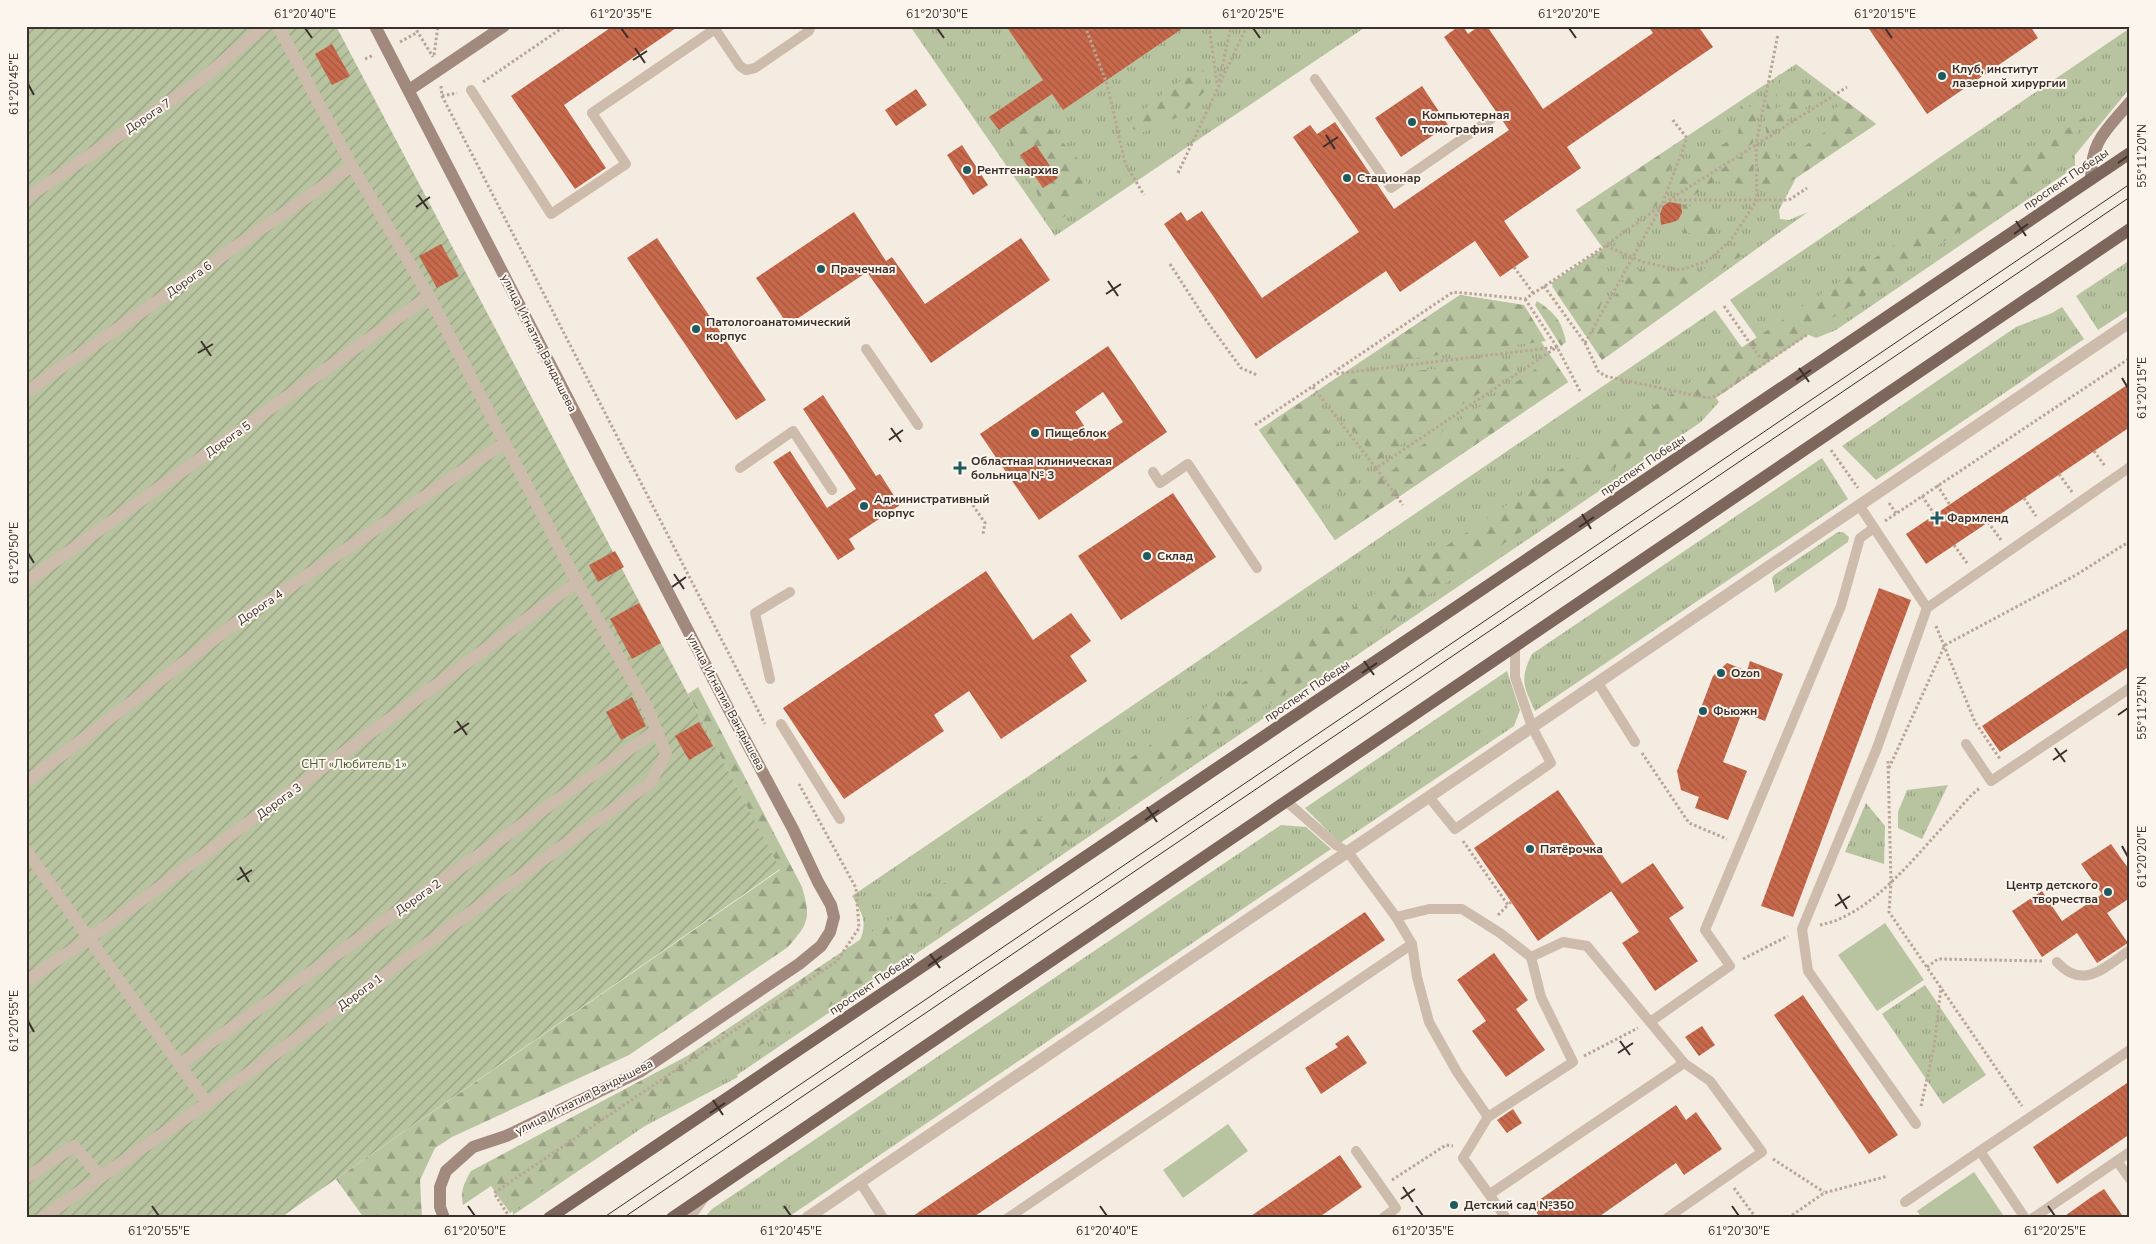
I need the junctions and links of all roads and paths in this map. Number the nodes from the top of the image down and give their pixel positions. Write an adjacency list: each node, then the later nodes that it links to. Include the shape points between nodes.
1 (265, 26): 32 (street, Дорога 7, via 197,83)
2 (278, 26): 27 (street)
3 (375, 26): 19 (street, улица Игнатия Вандышева)
4 (414, 26): 15 (path)
5 (438, 26): 15 (path)
6 (504, 26): 15 (street)
7 (565, 26): 20 (path)
8 (812, 26): 13 (lane, via 755,68 746,70)
9 (1085, 26): 31 (path, via 1107,84 1125,162)
10 (1209, 26): 17 (path)
11 (1231, 26): 17 (path)
12 (1247, 26): 17 (path)
13 (714, 28): 20 (lane, via 592,113 626,164 551,214)
14 (1778, 34): 25 (path)
15 (437, 64): 19 (street); 21 (path)
16 (1315, 79): 23 (lane, via 1391,188)
17 (1218, 87): 28 (path)
18 (1847, 87): 25 (path)
19 (409, 90): 157 (street, улица Игнатия Вандышева, via 793,829 834,917 821,946 799,964 641,1071 506,1136 473,1147 446,1171 440,1187 440,1207)
20 (471, 90): 21 (path)
21 (442, 96): 100 (path)
22 (2130, 102): 29 (street, via 2096,144 2091,160)
23 (1491, 119)
24 (1672, 119): 35 (path, via 1687,138)
25 (1756, 145): 33 (path); 34 (path)
26 (2130, 153): 29 (main road, проспект Победы)
27 (352, 166): 43 (street); 56 (street, Дорога 6)
28 (1178, 173)
29 (2091, 179): 159 (main road, проспект Победы)
30 (1807, 188): 34 (path, via 1789,200)
31 (1144, 195)
32 (26, 198)
33 (1669, 200): 34 (path); 35 (path)
34 (1757, 200): 38 (path, via 1731,240 1708,261 1680,270)
35 (1662, 205): 37 (path); 38 (path)
36 (2130, 229): 60 (main road)
37 (1605, 246): 38 (path); 41 (path)
38 (1632, 257): 48 (path)
39 (1170, 264): 54 (path, via 1241,368)
40 (1514, 267): 42 (path)
41 (1544, 286): 42 (path); 48 (path)
42 (1533, 293): 44 (path)
43 (429, 296): 61 (street); 89 (street, Дорога 5)
44 (1525, 299): 49 (path); 53 (path, via 1453,292)
45 (1724, 306): 51 (path)
46 (2130, 322): 78 (street)
47 (1808, 334): 48 (path, via 1716,396 1707,398 1605,376 1598,372)
48 (1585, 342)
49 (1557, 347): 53 (path); 57 (path); 65 (path)
50 (866, 349): 58 (lane)
51 (1761, 358)
52 (2130, 358): 69 (path)
53 (1332, 374): 55 (path)
54 (1257, 375)
55 (1313, 387): 59 (path); 65 (path)
56 (26, 392)
57 (1581, 392)
58 (918, 425)
59 (1255, 425)
60 (1822, 439): 71 (path); 94 (main road)
61 (504, 443): 90 (street); 109 (street, Дорога 4, via 233,625)
62 (2094, 451): 68 (path)
63 (2130, 467): 68 (lane)
64 (740, 468): 70 (lane, via 793,431)
65 (1376, 468): 77 (path)
66 (1153, 472): 87 (lane, via 1160,483 1188,464)
67 (2059, 474): 75 (path)
68 (2114, 478): 75 (lane)
69 (1937, 485): 72 (path); 76 (path)
70 (832, 490)
71 (1860, 490)
72 (1922, 496): 79 (path); 82 (path)
73 (2024, 498): 81 (path)
74 (970, 501): 83 (path, via 985,523)
75 (2079, 502): 81 (lane)
76 (1950, 504)
77 (1403, 505)
78 (1859, 505): 82 (lane); 96 (street)
79 (1935, 515)
80 (1988, 522): 86 (path)
81 (2043, 527): 86 (lane)
82 (1874, 528): 92 (lane); 114 (lane, via 1860,538 1841,606)
83 (984, 534)
84 (2130, 541): 93 (path, via 2076,575)
85 (1954, 545): 88 (path)
86 (2009, 551): 88 (lane)
87 (1257, 568)
88 (1974, 574): 92 (lane)
89 (26, 582)
90 (577, 582): 101 (street, via 647,707); 121 (street, Дорога 3)
91 (790, 592): 95 (lane, via 756,614)
92 (1927, 608): 93 (path); 120 (lane, via 1877,748)
93 (1945, 645): 105 (path); 106 (path, via 1975,722)
94 (1515, 647): 99 (lane, via 1515,677); 111 (main road)
95 (770, 680)
96 (1598, 683): 99 (street); 102 (lane)
97 (2130, 688): 106 (lane)
98 (781, 724): 112 (lane)
99 (1532, 727): 110 (street); 110 (lane, via 1551,763 1455,829)
100 (768, 728)
101 (656, 730): 134 (street, Дорога 2); 135 (street, Дорога 1, via 666,754 651,782)
102 (1635, 742): 114 (path, via 1688,823)
103 (1966, 744): 108 (lane)
104 (1888, 760): 105 (path)
105 (1888, 770): 117 (path)
106 (2008, 770): 108 (lane)
107 (796, 778): 158 (path, via 856,888 859,928 837,961 494,1192)
108 (1991, 781): 117 (path, via 1974,792)
109 (26, 782)
110 (1429, 797): 116 (street)
111 (1286, 801): 116 (lane); 154 (main road)
112 (840, 819)
113 (1466, 844): 118 (path, via 1508,905)
114 (1740, 844): 126 (lane, via 1705,930)
115 (26, 850): 121 (street)
116 (1348, 852): 119 (lane); 150 (street)
117 (1891, 883): 120 (path, via 1861,907 1834,922); 127 (path, via 1889,912)
118 (1511, 902)
119 (1396, 917): 122 (lane); 124 (lane, via 1429,909 1462,909 1500,932)
120 (1802, 929): 126 (path); 138 (lane, via 1808,971)
121 (90, 938): 128 (street, Дорога 3); 134 (street)
122 (1412, 944): 136 (lane, via 1429,1022 1457,1072); 164 (lane)
123 (2130, 950): 125 (lane, via 2096,973 2085,976 2064,970)
124 (1531, 957): 130 (lane, via 1564,942 1587,946); 132 (lane, via 1541,997)
125 (2058, 962): 127 (path, via 1938,959)
126 (1730, 966): 130 (lane)
127 (1926, 967): 129 (path)
128 (26, 980)
129 (1940, 987): 137 (path); 138 (path, via 1933,1056)
130 (1650, 1022): 132 (path); 133 (lane)
131 (2130, 1050): 137 (lane)
132 (1573, 1062): 136 (lane)
133 (1684, 1063): 142 (lane, via 1710,1081); 153 (lane)
134 (180, 1064): 135 (street)
135 (207, 1103): 146 (street, Дорога 1)
136 (1488, 1117): 139 (lane)
137 (2029, 1117): 141 (lane)
138 (1916, 1124)
139 (1469, 1148): 151 (path, via 1446,1145); 153 (lane, via 1463,1158)
140 (1356, 1151): 151 (lane)
141 (1980, 1151): 155 (lane); 170 (lane)
142 (1762, 1152): 147 (lane); 152 (path)
143 (2130, 1152): 144 (lane)
144 (2117, 1161): 149 (lane); 171 (lane)
145 (1888, 1176): 152 (path)
146 (101, 1177): 148 (street, via 74,1146); 156 (street, Дорога 1)
147 (1726, 1177): 167 (lane); 168 (path)
148 (26, 1178)
149 (2130, 1180)
150 (860, 1182): 162 (street); 163 (lane)
151 (1381, 1187): 165 (lane, via 1396,1208)
152 (1824, 1192): 169 (path)
153 (1490, 1194): 166 (lane)
154 (706, 1195): 160 (main road); 161 (lane)
155 (1905, 1202)
156 (42, 1218)
157 (444, 1218)
158 (510, 1218)
159 (550, 1218)
160 (672, 1218)
161 (690, 1218)
162 (807, 1218)
163 (883, 1218)
164 (1008, 1218)
165 (1383, 1218)
166 (1506, 1218)
167 (1667, 1218)
168 (1756, 1218)
169 (1788, 1218)
170 (2024, 1218)
171 (2033, 1218)

